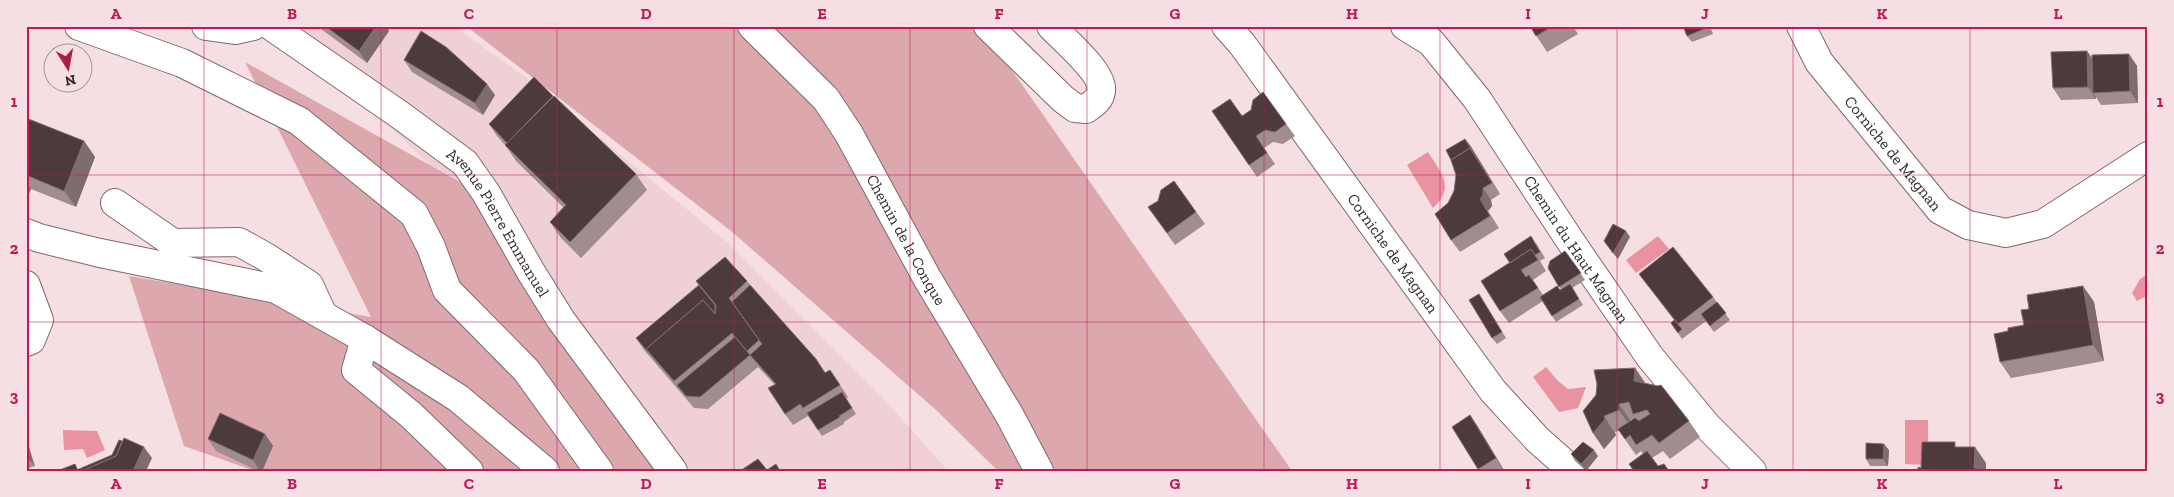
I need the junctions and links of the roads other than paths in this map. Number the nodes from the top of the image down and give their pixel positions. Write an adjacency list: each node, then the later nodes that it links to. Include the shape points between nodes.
1 (79, 26): 21 (street, via 182,63 299,121 414,214 447,290 526,370)
2 (206, 26): 3 (street, via 235,30)
3 (252, 26)
4 (271, 26): 22 (street, Avenue Pierre Emmanuel, via 465,163 486,192 561,320)
5 (752, 26): 23 (street, Chemin de la Conque, via 826,99 849,134 927,278 1010,416)
6 (988, 26): 7 (street, via 1063,99 1075,108 1086,109 1097,100 1102,90 1100,81 1090,66)
7 (1051, 26)
8 (1226, 26): 24 (street, Corniche de Magnan, via 1493,391 1538,440)
9 (1405, 26): 11 (street, Chemin du Haut Magnan)
10 (1801, 26): 12 (street, Corniche de Magnan, via 1819,62 1940,210 1968,226 2006,232 2043,224)
11 (1435, 34): 25 (street, Chemin du Haut Magnan, via 1650,356 1707,426)
12 (2148, 156)
13 (115, 203): 16 (street, via 173,243 238,242 266,257 309,285)
14 (26, 233): 16 (street, via 100,253 276,289)
15 (26, 285): 18 (street, via 39,320 31,340)
16 (323, 315): 17 (street)
17 (365, 339): 19 (street, via 356,370 411,415); 20 (street, via 458,398)
18 (26, 342)
19 (469, 471)
20 (545, 471)
21 (599, 471)
22 (673, 471)
23 (1039, 471)
24 (1573, 471)
25 (1752, 471)

